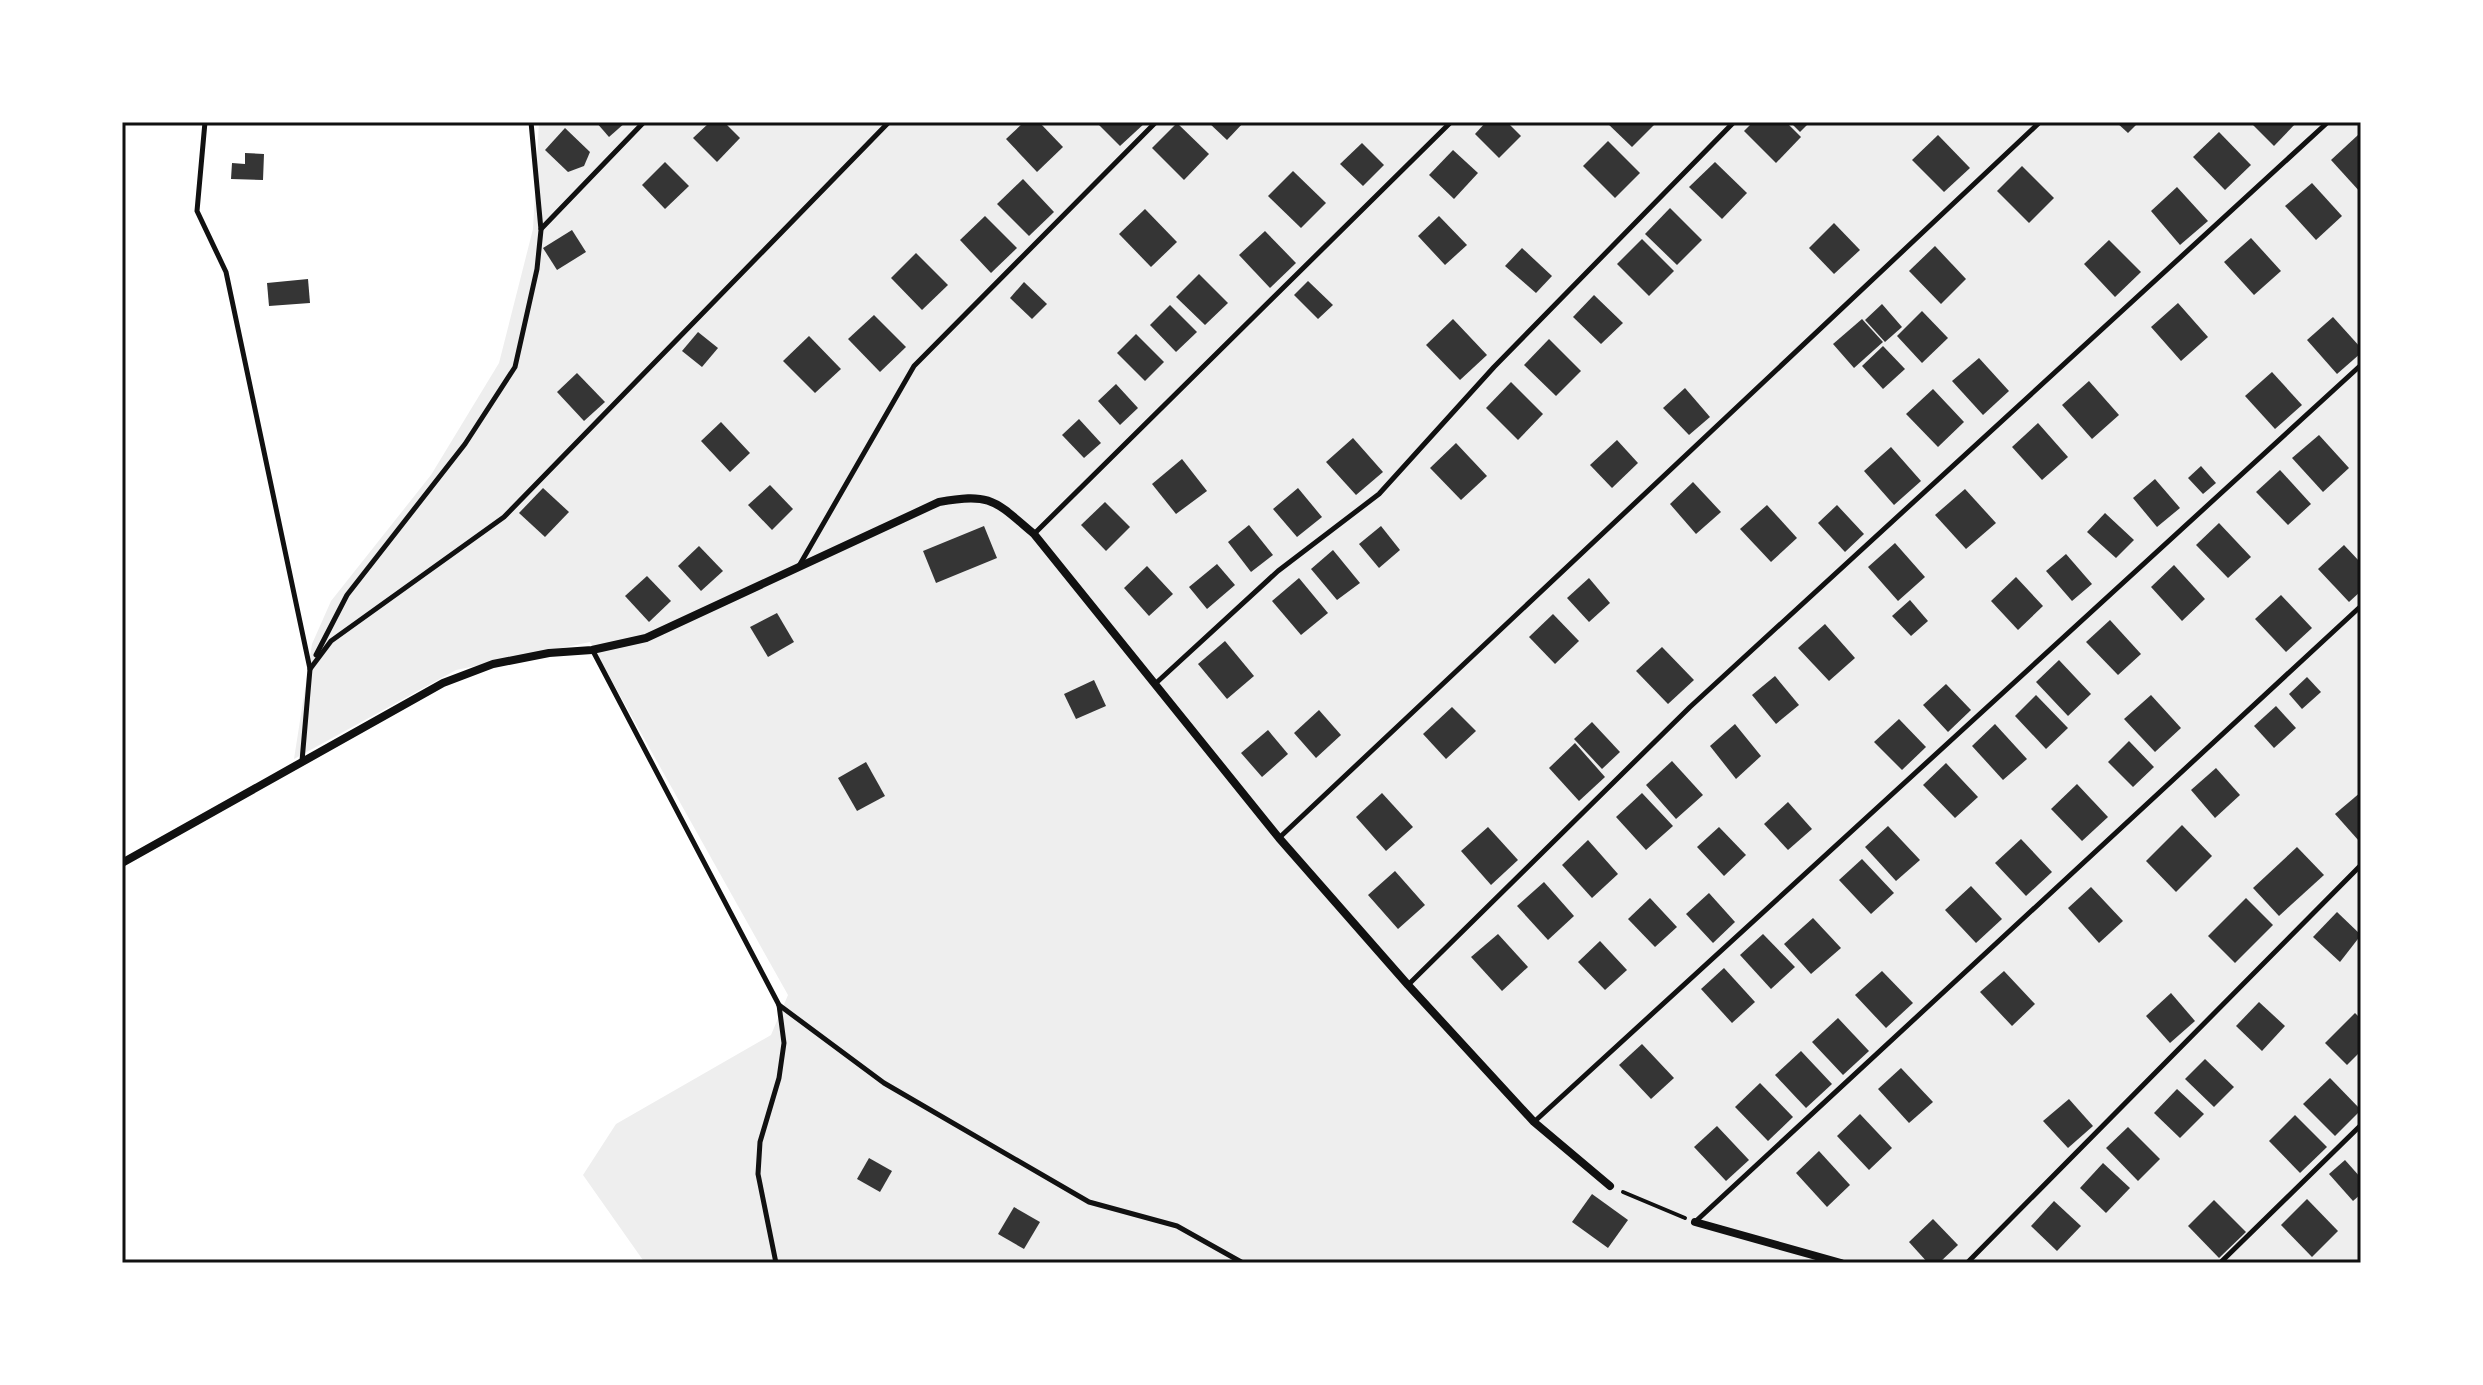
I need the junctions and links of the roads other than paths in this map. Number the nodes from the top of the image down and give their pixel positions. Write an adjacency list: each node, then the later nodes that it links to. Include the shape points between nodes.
1 (205, 122): 16 (lane, via 197,211 226,272)
2 (531, 122): 10 (lane)
3 (644, 122): 10 (lane)
4 (889, 122): 16 (lane, via 504,517 331,641)
5 (1156, 122): 13 (lane, via 914,366)
6 (1451, 122): 12 (lane)
7 (1734, 122): 17 (lane, via 1494,367 1379,494 1278,571)
8 (2040, 122): 19 (lane)
9 (2328, 122): 22 (lane, via 1690,707)
10 (541, 230): 16 (lane, via 515,367 465,444 347,595)
11 (2361, 365): 24 (lane)
12 (1034, 534): 13 (street, via 997,503 973,495 939,502); 17 (street)
13 (799, 567): 15 (street, via 646,638)
14 (2361, 606): 27 (lane)
15 (592, 650): 18 (street, via 493,664 443,683); 23 (lane)
16 (310, 669): 18 (lane)
17 (1154, 685): 19 (street)
18 (302, 764): 20 (street)
19 (1279, 838): 22 (street)
20 (122, 863)
21 (2361, 865): 31 (lane)
22 (1408, 985): 24 (street)
23 (779, 1005): 28 (lane, via 784,1043 760,1142 758,1174); 29 (lane, via 884,1083 1089,1202 1177,1226)
24 (1534, 1122): 26 (street)
25 (2361, 1125): 32 (lane)
26 (1610, 1186)
27 (1695, 1222): 30 (street)
28 (776, 1263)
29 (1243, 1263)
30 (1841, 1263)
31 (1967, 1263)
32 (2220, 1263)

